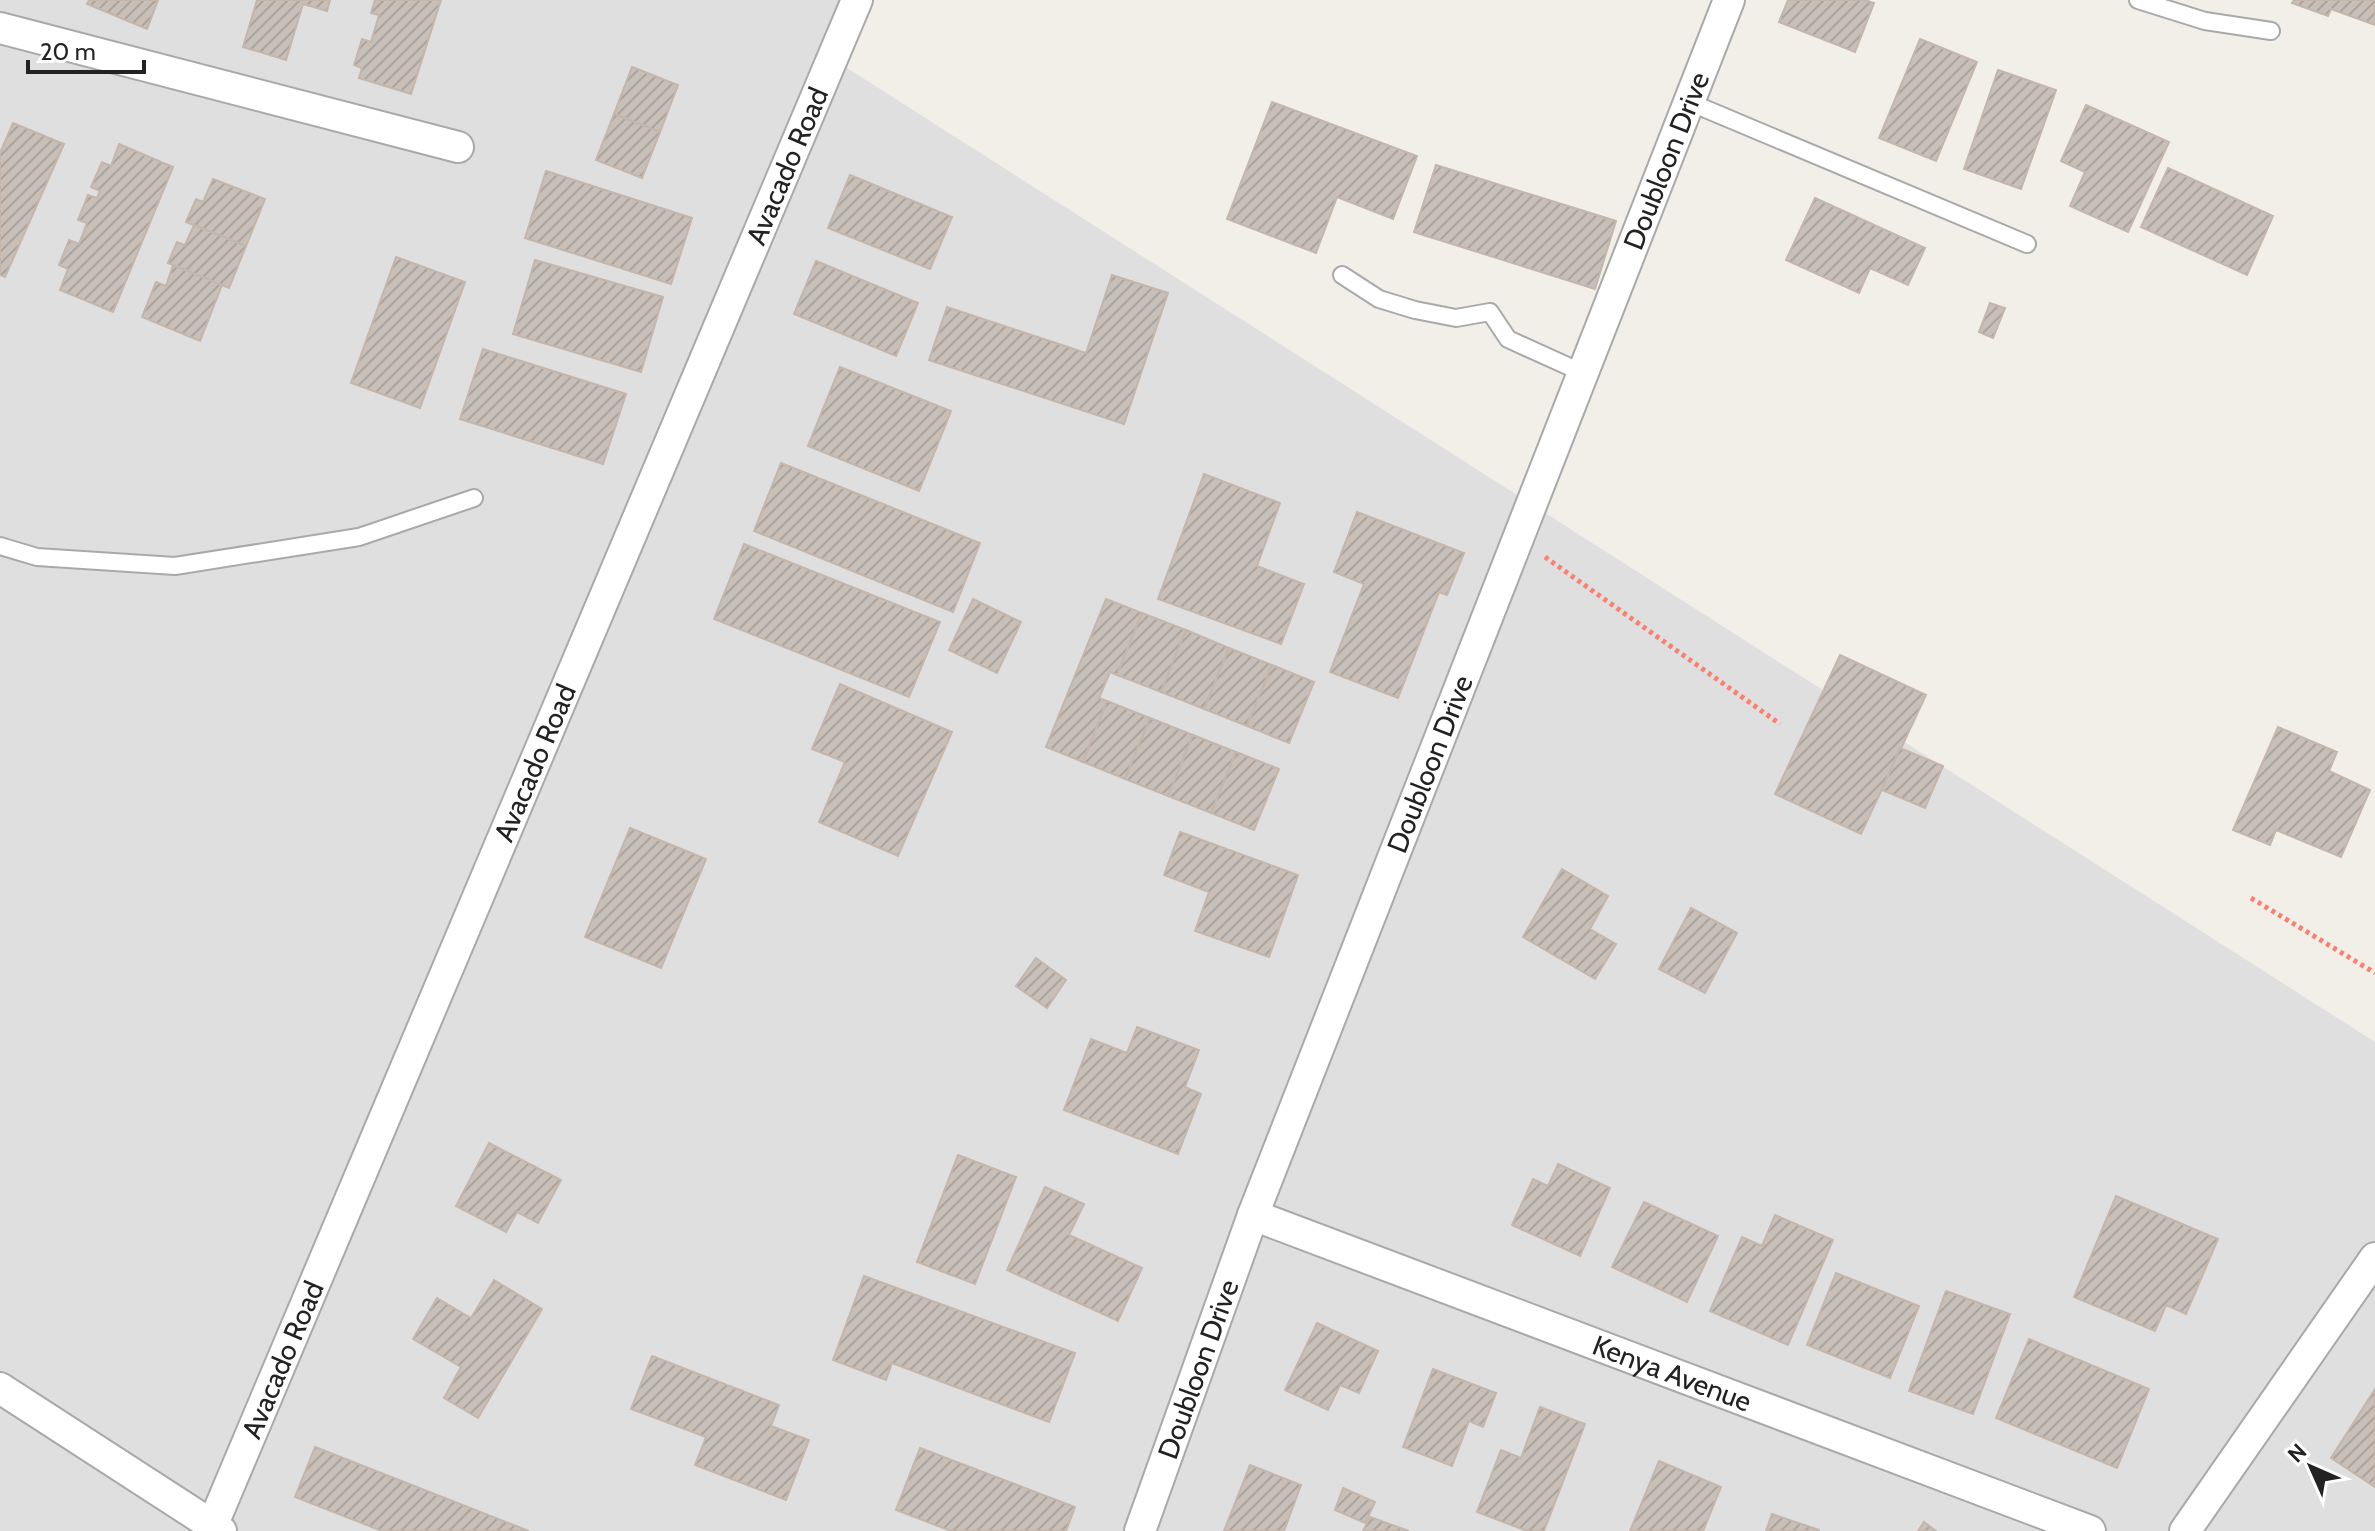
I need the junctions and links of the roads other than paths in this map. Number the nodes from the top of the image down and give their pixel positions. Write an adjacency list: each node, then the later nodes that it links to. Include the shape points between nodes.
1 (857, 0): 16 (street, Avacado Road)
2 (1729, 0): 6 (street, Doubloon Drive)
3 (2138, 0): 5 (lane, via 2205,21)
4 (0, 28): 7 (street)
5 (2271, 31)
6 (1689, 102): 8 (lane); 10 (street, Doubloon Drive)
7 (458, 147)
8 (2027, 244)
9 (1342, 275): 10 (lane, via 1379,299 1415,310 1456,318 1490,312 1508,339)
10 (1583, 373): 13 (street, Doubloon Drive)
11 (474, 498): 12 (lane, via 359,537 175,566 37,557)
12 (0, 546)
13 (1253, 1215): 17 (street, Doubloon Drive); 18 (street, Kenya Avenue)
14 (2375, 1258): 19 (street)
15 (0, 1388): 16 (street)
16 (214, 1529)
17 (1140, 1531)
18 (2090, 1531)
19 (2185, 1531)

